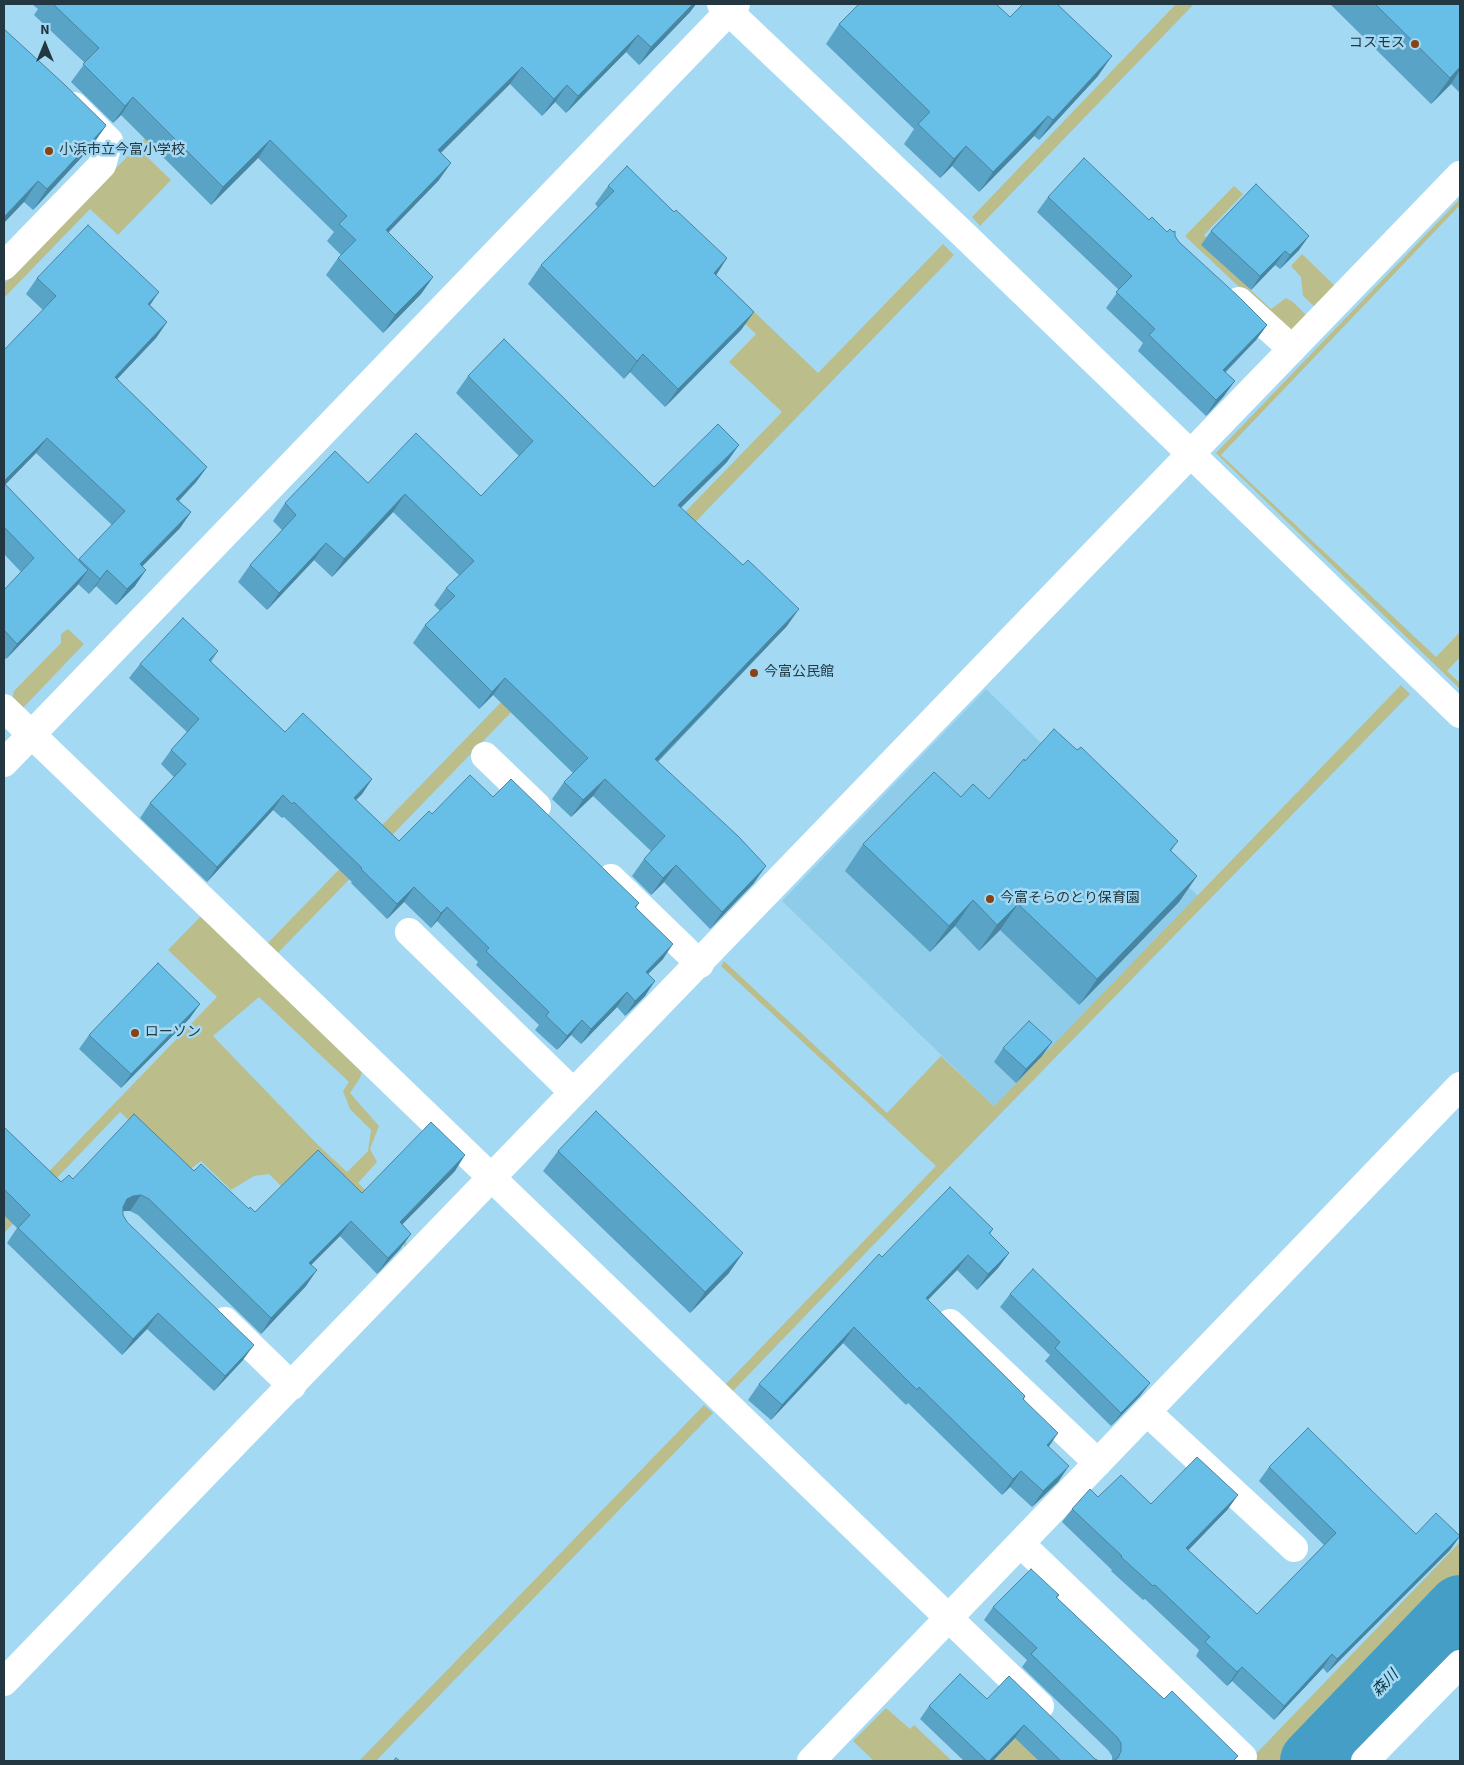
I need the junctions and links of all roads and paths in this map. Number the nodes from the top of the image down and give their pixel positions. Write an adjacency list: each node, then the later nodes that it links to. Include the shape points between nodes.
1 (729, 6): 7 (street); 10 (street)
2 (60, 92): 4 (street, via 109,141 102,165)
3 (1460, 175): 6 (street)
4 (4, 266)
5 (1222, 285): 6 (street)
6 (1292, 349): 7 (street)
7 (1191, 454): 9 (street); 16 (street)
8 (4, 708): 10 (street)
9 (1460, 714)
10 (30, 735): 12 (street); 19 (street)
11 (485, 756): 13 (street)
12 (4, 762)
13 (556, 825)
14 (592, 860): 16 (street)
15 (409, 932): 18 (street)
16 (700, 964): 18 (street)
17 (1460, 1086): 23 (street)
18 (573, 1092): 19 (street)
19 (492, 1177): 22 (street); 27 (street)
20 (206, 1303): 22 (street)
21 (950, 1323): 24 (street)
22 (292, 1386): 29 (street)
23 (1147, 1412): 24 (street); 26 (street)
24 (1098, 1463): 25 (street)
25 (1021, 1544): 27 (street); 31 (street)
26 (1294, 1548)
27 (949, 1618): 30 (street); 33 (street)
28 (1460, 1664): 32 (street)
29 (4, 1682)
30 (1055, 1720)
31 (1243, 1757)
32 (1376, 1758)
33 (811, 1761)

